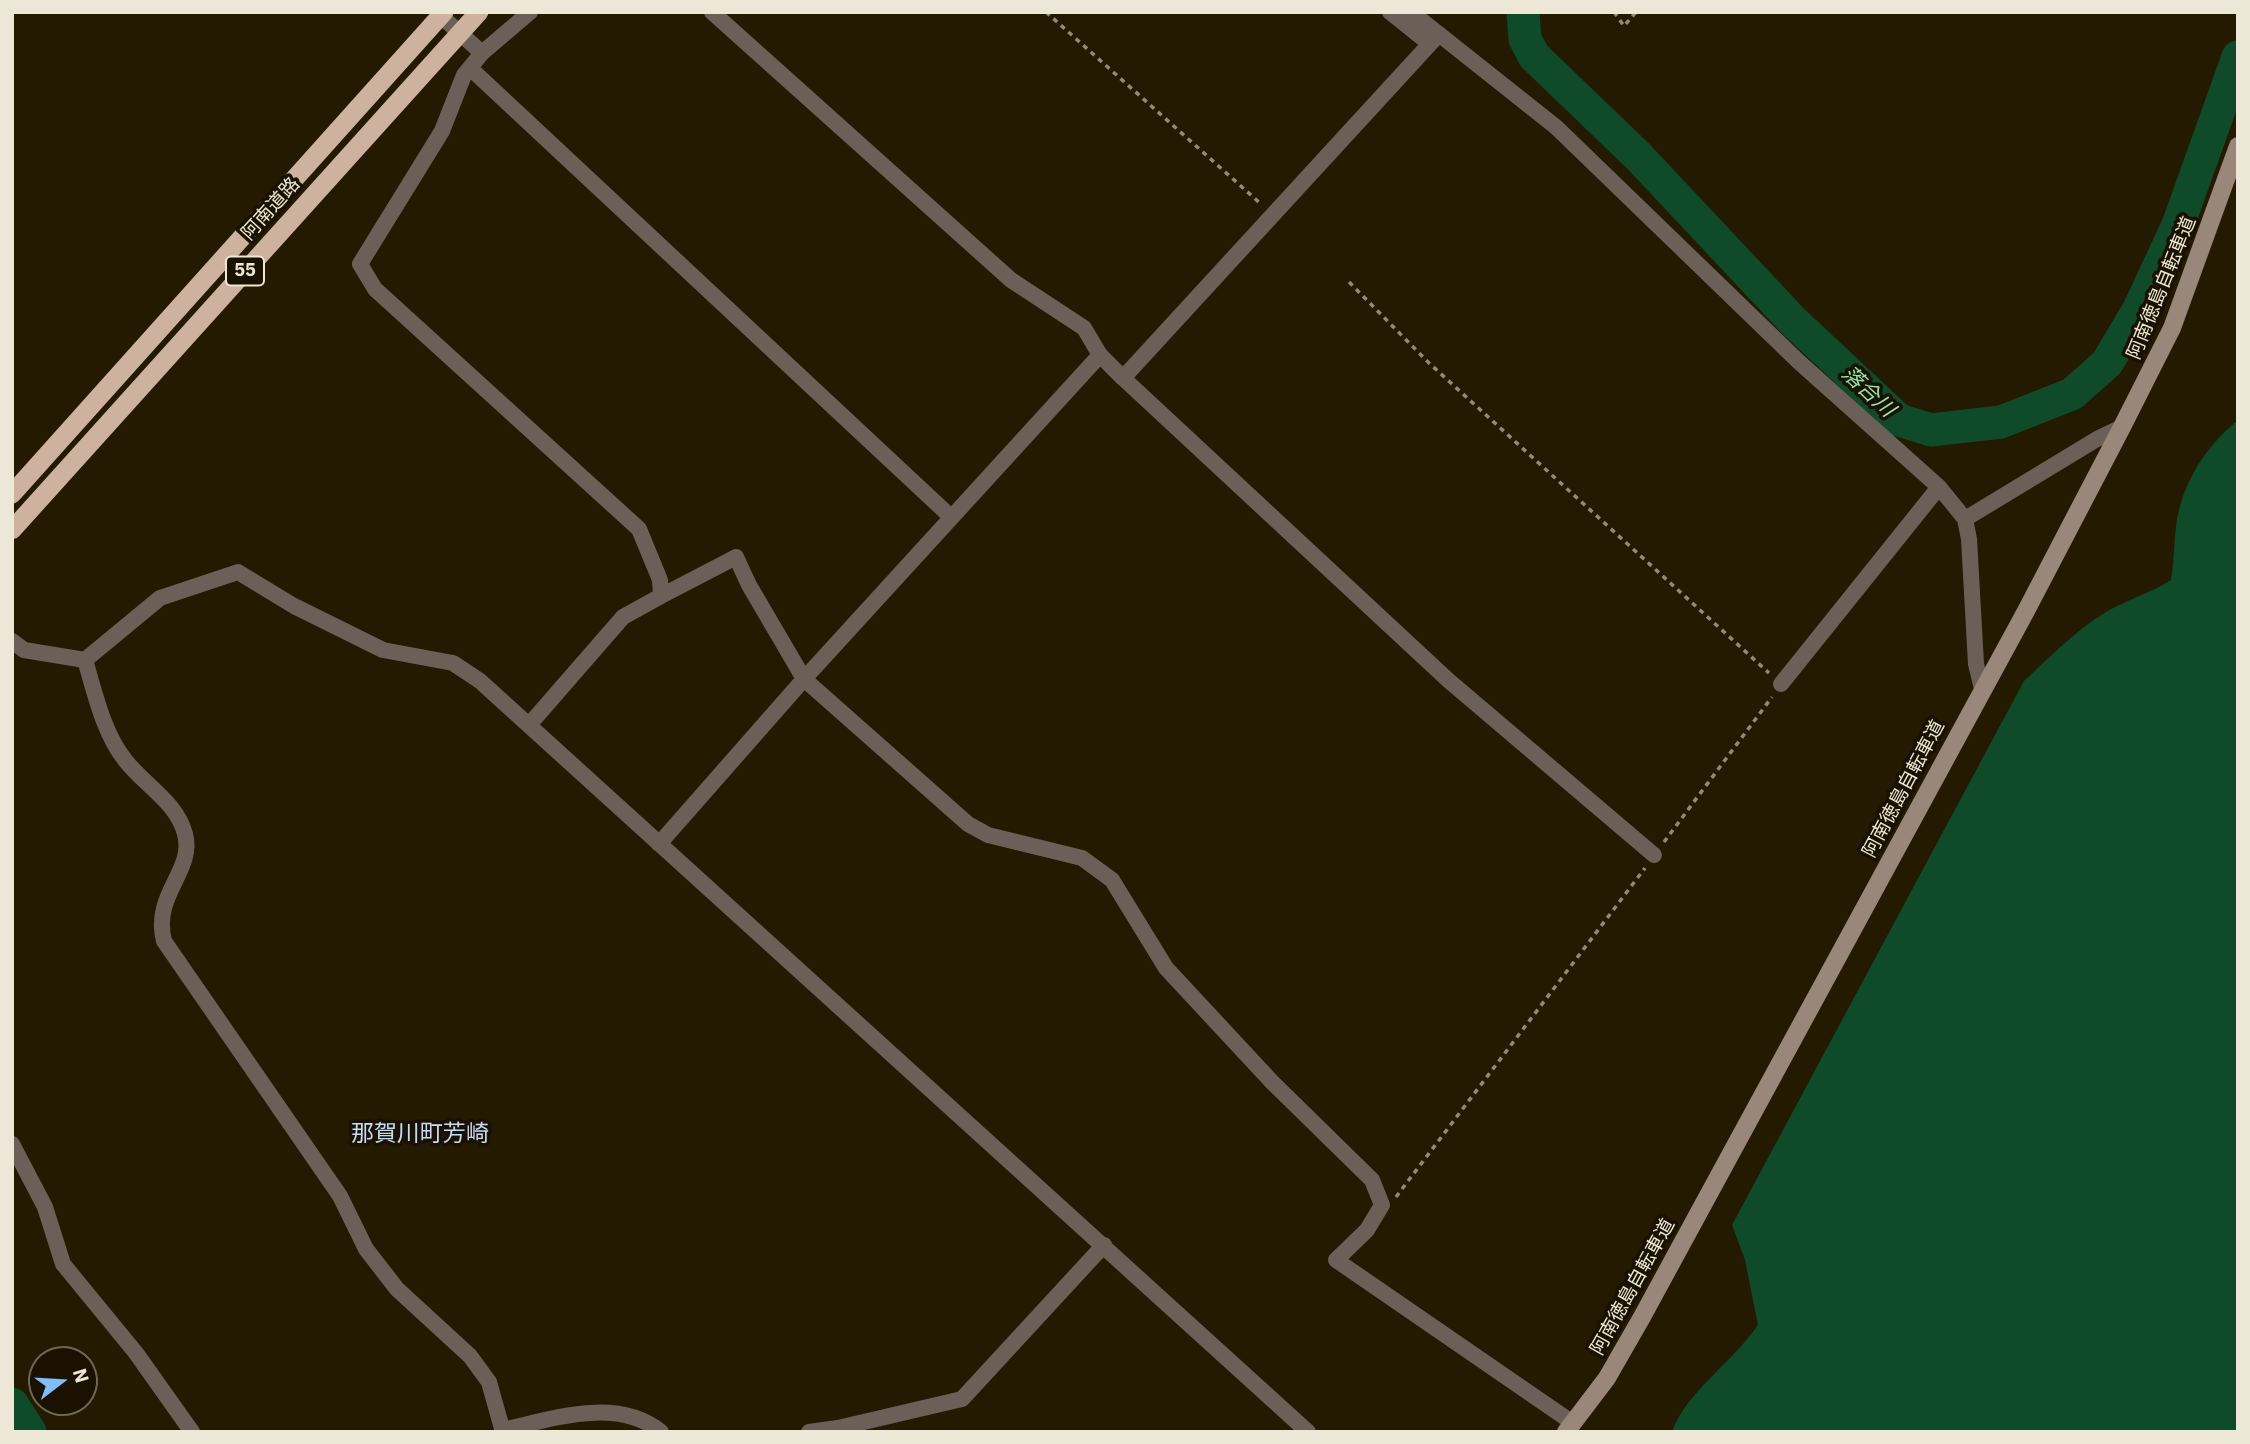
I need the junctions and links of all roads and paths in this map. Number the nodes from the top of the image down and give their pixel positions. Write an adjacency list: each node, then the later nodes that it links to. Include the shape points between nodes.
1 (479, 12): 10 (highway, 阿南道路 / 55)
2 (530, 12): 12 (street)
3 (712, 12): 17 (street, via 1011,280 1084,328)
4 (1046, 12): 15 (path)
5 (1390, 12): 11 (street)
6 (1411, 12): 11 (street)
7 (1614, 12): 8 (path, via 1624,26)
8 (1636, 12)
9 (443, 14): 10 (street); 21 (highway, 阿南道路 / 55)
10 (459, 33): 12 (street); 24 (highway, 阿南道路 / 55)
11 (1434, 39): 18 (street); 20 (street, via 1556,127 1799,362)
12 (482, 53): 13 (street)
13 (470, 68): 22 (street); 25 (street, via 442,131 360,264 375,289 639,528 660,580)
14 (2238, 146): 19 (main road, 阿南徳島自転車道, via 2172,328)
15 (1264, 207)
16 (1349, 282): 29 (path, via 1429,363)
17 (1100, 355): 18 (street); 22 (street)
18 (1123, 378): 33 (street, via 1448,680)
19 (2122, 428): 23 (street); 30 (main road, 阿南徳島自転車道)
20 (1938, 487): 23 (street); 29 (street)
21 (12, 494)
22 (951, 517): 28 (street)
23 (1965, 519): 30 (street)
24 (12, 530)
25 (661, 596): 28 (street, via 736,557); 31 (street, via 622,617)
26 (16, 650): 27 (street)
27 (85, 660): 31 (street, via 160,598 238,572 294,606 383,649 453,663); 38 (street, via 107,728 124,760 178,815 186,836 185,858 164,901 160,923 164,941 340,1196 366,1249 397,1289 470,1356 489,1382)
28 (804, 679): 32 (street); 35 (street, via 968,824 988,835 1082,858 1112,880 1166,968 1372,1180)
29 (1781, 684): 33 (path)
30 (1982, 689): 37 (main road, 阿南徳島自転車道, via 1642,1317 1607,1378)
31 (529, 725): 32 (street)
32 (659, 844): 36 (street)
33 (1654, 855): 35 (path, via 1394,1199)
34 (12, 1144): 39 (street, via 45,1207 63,1264 136,1353)
35 (1382, 1205): 37 (street, via 1367,1230 1336,1260)
36 (1104, 1245): 41 (street, via 962,1399); 42 (street)
37 (1570, 1427)
38 (503, 1431): 40 (street, via 585,1412 621,1414)
39 (192, 1432)
40 (661, 1432)
41 (809, 1432)
42 (1308, 1432)

